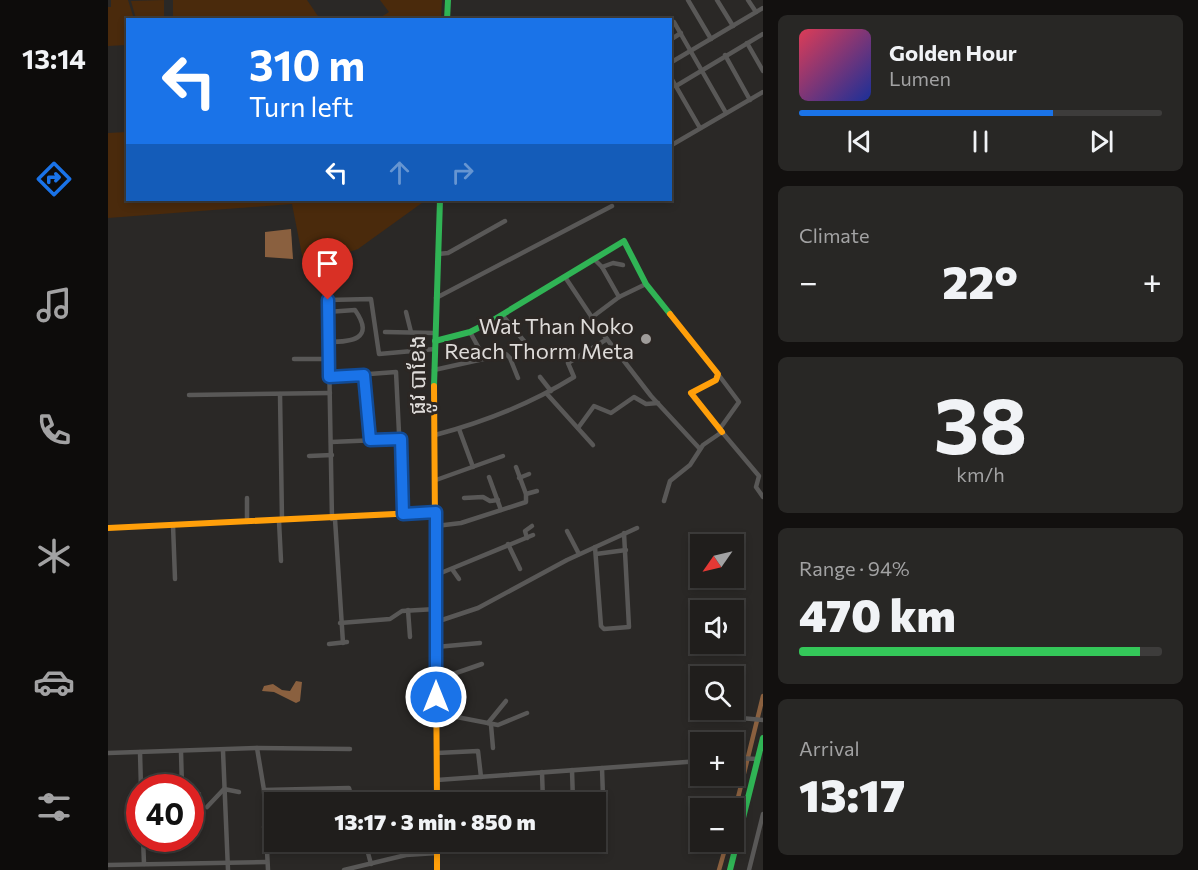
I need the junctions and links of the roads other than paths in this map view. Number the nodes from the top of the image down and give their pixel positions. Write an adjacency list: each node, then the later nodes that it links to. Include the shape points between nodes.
1 (448, 0): 7 (street)
2 (688, 0): 13 (street)
3 (717, 0): 9 (street)
4 (748, 0): 6 (street)
5 (763, 8): 6 (street)
6 (756, 12): 9 (street)
7 (447, 18)
8 (674, 22): 10 (street)
9 (733, 26): 13 (street)
10 (681, 33): 12 (street); 15 (street)
11 (763, 34): 14 (street)
12 (672, 39)
13 (711, 39): 15 (street)
14 (747, 43): 16 (street); 19 (street)
15 (691, 51): 17 (street); 18 (street)
16 (725, 56): 18 (street); 23 (street)
17 (672, 62)
18 (701, 70): 21 (street); 24 (street)
19 (763, 71)
20 (672, 79): 21 (street)
21 (676, 86): 25 (street)
22 (763, 92): 23 (street)
23 (750, 100): 24 (street)
24 (726, 113): 25 (street)
25 (700, 128): 26 (street)
26 (672, 145)
27 (440, 201): 30 (street, ផ្លូវ បាខែង)
28 (612, 206): 37 (street)
29 (505, 221): 30 (street, via 448,253)
30 (438, 254): 37 (street, ផ្លូវ បាខែង)
31 (594, 259): 33 (street); 34 (street); 35 (street, via 624,241)
32 (624, 265): 33 (street)
33 (602, 267): 36 (street)
34 (565, 277): 40 (street); 41 (street)
35 (645, 284): 36 (street); 54 (street)
36 (619, 297): 41 (street)
37 (436, 298): 45 (street, ផ្លូវ បាខែង)
38 (327, 312): 48 (street); 48 (street, via 355,310 361,329 354,341); 49 (street, via 329,299 371,299 378,353)
39 (406, 312): 43 (street)
40 (503, 315): 44 (street); 47 (street)
41 (591, 318): 46 (street)
42 (385, 332): 43 (street)
43 (411, 332): 45 (street)
44 (470, 332): 45 (street); 50 (street)
45 (435, 337): 49 (street, ផ្លូវ បាខែង)
46 (607, 339): 59 (street, via 568,363 575,377); 63 (street)
47 (524, 341)
48 (328, 342): 51 (street)
49 (435, 350): 53 (street, ផ្លូវ បាខែង)
50 (481, 352)
51 (328, 358): 52 (street); 56 (street)
52 (294, 359)
53 (434, 370): 58 (street, via 506,354); 69 (street, ផ្លូវ បាខែង)
54 (718, 374): 68 (street, via 739,402); 68 (street, via 716,380 691,393)
55 (364, 375): 56 (street); 70 (street, via 396,372); 71 (street)
56 (329, 377): 60 (street)
57 (540, 377): 59 (street)
58 (518, 378)
59 (549, 392): 66 (street); 67 (street)
60 (330, 393): 61 (street); 72 (street)
61 (280, 394): 62 (street); 95 (street)
62 (189, 395)
63 (658, 403): 64 (street); 74 (street)
64 (646, 404): 65 (street); 66 (street, via 634,398 610,413 594,406)
65 (641, 410)
66 (578, 428): 73 (street)
67 (459, 429): 69 (street); 78 (street)
68 (721, 431): 74 (street); 86 (street, via 759,476 756,485)
69 (435, 435): 83 (street, ផ្លូវ បាខែង)
70 (401, 439): 71 (street); 93 (street)
71 (370, 440): 72 (street)
72 (331, 442): 75 (street)
73 (593, 445)
74 (700, 448): 90 (street, via 690,465 670,481)
75 (332, 455): 76 (street); 94 (street)
76 (309, 456)
77 (502, 456): 78 (street)
78 (473, 467): 83 (street)
79 (516, 467): 82 (street)
80 (529, 474): 82 (street)
81 (489, 477): 89 (street)
82 (519, 478): 85 (street)
83 (436, 480): 92 (street, ផ្លូវ បាខែង)
84 (537, 491): 85 (street)
85 (526, 494): 91 (street, via 526,502)
86 (763, 497)
87 (247, 498): 96 (street)
88 (464, 498): 89 (street)
89 (498, 500): 91 (street)
90 (664, 501)
91 (501, 510): 98 (street)
92 (436, 512): 93 (street); 98 (street, ផ្លូវ បាខែង)
93 (403, 514): 94 (street)
94 (334, 519): 95 (street); 120 (street)
95 (281, 521): 96 (street); 111 (street)
96 (247, 522): 97 (street)
97 (173, 525): 100 (street); 115 (street)
98 (436, 526): 114 (street, ផ្លូវ បាខែង)
99 (532, 526): 105 (street, via 525,531)
100 (108, 528)
101 (637, 528): 103 (street)
102 (567, 531): 109 (street)
103 (624, 533): 107 (street); 108 (street)
104 (532, 535): 105 (street)
105 (527, 538): 106 (street)
106 (508, 544): 112 (street); 113 (street)
107 (595, 547): 109 (street); 110 (street)
108 (626, 550): 110 (street); 110 (street, via 629,627 602,627)
109 (579, 554): 119 (street, via 478,608)
110 (596, 554)
111 (281, 561)
112 (453, 569): 114 (street); 116 (street)
113 (520, 569)
114 (436, 575): 117 (street, ផ្លូវ បាខែង)
115 (175, 579)
116 (459, 579)
117 (436, 609): 118 (street); 119 (street, ផ្លូវ បាខែង)
118 (408, 610): 120 (street, via 390,619); 121 (street)
119 (436, 622): 124 (street, ផ្លូវ បាខែង)
120 (340, 623): 123 (street, via 345,643)
121 (410, 638)
122 (480, 643): 124 (street)
123 (329, 644)
124 (436, 647): 126 (street, ផ្លូវ បាខែង)
125 (482, 664): 126 (street)
126 (436, 680): 129 (street, ផ្លូវ បាខែង)
127 (506, 701): 132 (street)
128 (527, 713): 132 (street, via 501,725)
129 (436, 714): 132 (street); 141 (street, ផ្លូវ បាខែង)
130 (744, 718): 131 (street)
131 (761, 720)
132 (489, 724): 135 (street)
133 (763, 738): 143 (street)
134 (257, 748): 136 (street); 137 (street); 153 (street)
135 (493, 748)
136 (350, 749)
137 (222, 751): 139 (street); 152 (street)
138 (140, 752): 139 (street); 140 (street); 148 (street)
139 (181, 752): 149 (street)
140 (108, 753)
141 (436, 753): 150 (street, via 478,751); 151 (street, ផ្លូវ បាខែង)
142 (744, 758): 143 (street)
143 (756, 759): 177 (street)
144 (690, 762): 145 (street)
145 (602, 768): 146 (street); 159 (street)
146 (572, 770): 147 (street); 158 (street)
147 (542, 772): 150 (street); 157 (street)
148 (141, 774)
149 (182, 774)
150 (481, 777): 151 (street)
151 (437, 780): 156 (street, ផ្លូវ បាខែង)
152 (224, 789): 154 (street); 160 (street); 167 (street)
153 (264, 790): 155 (street, via 349,788)
154 (239, 792)
155 (350, 792)
156 (437, 792)
157 (543, 792)
158 (573, 792)
159 (603, 792)
160 (207, 807)
161 (763, 814): 178 (street)
162 (144, 852): 168 (street)
163 (265, 852): 166 (street)
164 (367, 852): 170 (street)
165 (437, 853): 170 (street, via 406,855); 176 (street)
166 (266, 862): 167 (street); 174 (street)
167 (228, 863): 169 (street); 173 (street)
168 (144, 864): 169 (street); 171 (street)
169 (184, 864): 172 (street)
170 (371, 864): 175 (street)
171 (108, 865)
172 (184, 870)
173 (228, 870)
174 (268, 870)
175 (344, 870)
176 (437, 870)
177 (730, 870)
178 (749, 870)

